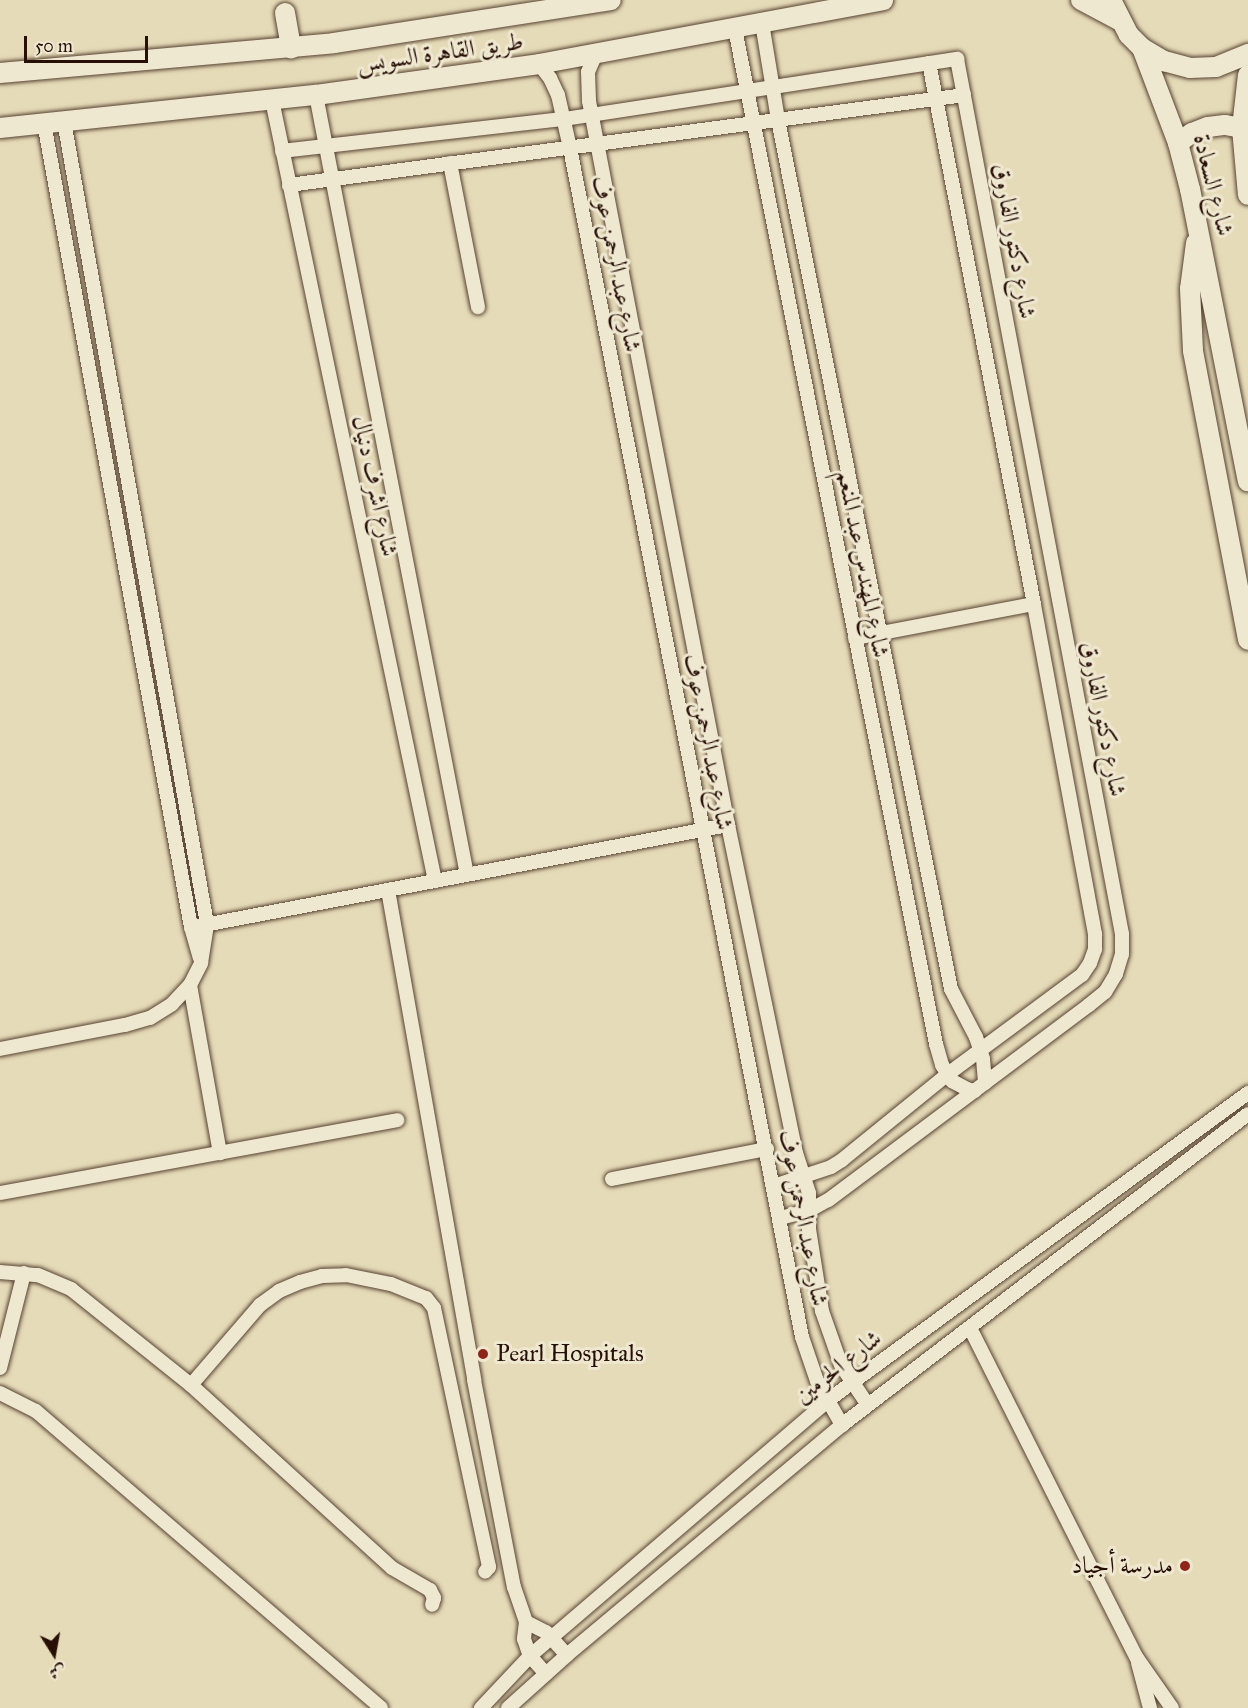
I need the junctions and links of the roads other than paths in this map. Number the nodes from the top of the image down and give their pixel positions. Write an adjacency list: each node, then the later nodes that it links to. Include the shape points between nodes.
1 (611, 0): 9 (main road, طريق القاهرة السويس)
2 (883, 0): 7 (main road, طريق القاهرة السويس)
3 (1081, 0): 6 (main road)
4 (1111, 0): 6 (main road)
5 (285, 13): 9 (main road)
6 (1119, 20): 10 (main road)
7 (762, 23): 8 (main road, طريق القاهرة السويس); 17 (street, شارع المهندس عبد المنعم)
8 (735, 29): 12 (main road, طريق القاهرة السويس); 18 (street, شارع المهندس عبد المنعم)
9 (291, 48): 15 (main road, طريق القاهرة السويس)
10 (1142, 48): 11 (main road, via 1164,61 1190,68 1216,67); 31 (main road, شارع السعادة)
11 (1248, 54)
12 (595, 56): 14 (main road, طريق القاهرة السويس); 23 (street, شارع عبد الرحمن عوف, via 588,72)
13 (929, 63): 17 (street); 19 (street, شارع دكتور الفاروق, via 957,58); 21 (street, شارع دكتور الفاروق)
14 (539, 64): 20 (main road, طريق القاهرة السويس); 24 (street, شارع عبد الرحمن عوف, via 550,78)
15 (0, 73)
16 (1248, 75): 30 (main road, شارع السعادة)
17 (772, 87): 18 (street); 25 (street, شارع المهندس عبد المنعم)
18 (747, 91): 23 (street); 28 (street, شارع المهندس عبد المنعم)
19 (964, 95): 21 (street); 55 (street, شارع دكتور الفاروق)
20 (316, 96): 22 (main road, طريق القاهرة السويس); 33 (street, شارع اشرف دنيال)
21 (936, 99): 25 (street); 43 (street, شارع دكتور الفاروق)
22 (272, 100): 26 (main road, طريق القاهرة السويس); 35 (street, شارع اشرف دنيال)
23 (592, 114): 24 (street); 32 (street, شارع عبد الرحمن عوف)
24 (564, 118): 33 (street); 34 (street, شارع عبد الرحمن عوف)
25 (778, 120): 28 (street); 44 (street, شارع المهندس عبد المنعم)
26 (64, 121): 27 (main road, طريق القاهرة السويس); 52 (street)
27 (44, 123): 29 (main road, طريق القاهرة السويس); 53 (street)
28 (754, 123): 32 (street); 45 (street, شارع المهندس عبد المنعم)
29 (0, 128)
30 (1242, 128): 31 (main road, via 1208,127); 39 (main road, شارع السعادة)
31 (1178, 143): 40 (main road, شارع السعادة)
32 (598, 144): 34 (street); 47 (street, شارع عبد الرحمن عوف)
33 (326, 146): 35 (street); 37 (street, شارع اشرف دنيال)
34 (570, 148): 36 (street); 48 (street, شارع عبد الرحمن عوف)
35 (282, 151): 38 (street, شارع اشرف دنيال)
36 (450, 163): 37 (street); 41 (street)
37 (332, 179): 38 (street); 49 (street, شارع اشرف دنيال)
38 (289, 185): 50 (street, شارع اشرف دنيال)
39 (1248, 195)
40 (1198, 226): 42 (main road, شارع السعادة); 46 (main road, via 1190,289 1193,351)
41 (478, 307)
42 (1248, 481)
43 (1034, 604): 44 (street); 54 (street, شارع دكتور الفاروق)
44 (880, 633): 45 (street); 59 (street, شارع المهندس عبد المنعم, via 951,989)
45 (855, 638): 60 (street, شارع المهندس عبد المنعم, via 936,1044)
46 (1248, 640)
47 (728, 825): 48 (street); 67 (street, شارع عبد الرحمن عوف, via 793,1141)
48 (702, 830): 49 (street); 65 (street, شارع عبد الرحمن عوف)
49 (467, 875): 50 (street)
50 (435, 881): 51 (street)
51 (388, 890): 52 (street); 77 (street)
52 (207, 924): 53 (street); 56 (street)
53 (191, 927): 56 (street)
54 (1095, 934): 55 (street); 59 (street, شارع دكتور الفاروق, via 1090,963 1082,975)
55 (1122, 934): 61 (street, شارع دكتور الفاروق, via 1119,964 1105,992)
56 (201, 963): 57 (street)
57 (190, 985): 58 (street, via 172,1004 150,1018); 66 (street)
58 (0, 1049)
59 (981, 1050): 60 (street, شارع دكتور الفاروق); 61 (street, شارع المهندس عبد المنعم)
60 (948, 1074): 61 (street, via 959,1086); 67 (street, شارع دكتور الفاروق, via 842,1160)
61 (980, 1087): 71 (street, شارع دكتور الفاروق)
62 (1248, 1093): 78 (street, شارع الحرمين)
63 (1248, 1114): 75 (street, شارع الحرمين)
64 (397, 1120): 66 (street)
65 (766, 1149): 68 (street); 69 (street, شارع عبد الرحمن عوف)
66 (220, 1153): 70 (street)
67 (804, 1175): 69 (street, شارع دكتور الفاروق); 71 (street, شارع عبد الرحمن عوف)
68 (612, 1179)
69 (774, 1186): 72 (street, شارع عبد الرحمن عوف)
70 (0, 1193)
71 (808, 1211): 72 (street, شارع دكتور الفاروق); 78 (street, شارع عبد الرحمن عوف, via 826,1330)
72 (780, 1218): 82 (street, شارع عبد الرحمن عوف, via 802,1337)
73 (0, 1272): 74 (street)
74 (24, 1273): 76 (street); 80 (street, via 71,1289)
75 (970, 1328): 83 (street, شارع الحرمين); 93 (street)
76 (0, 1368)
77 (474, 1380): 79 (street); 84 (street)
78 (851, 1382): 82 (street, شارع الحرمين); 83 (street, شارع عبد الرحمن عوف)
79 (450, 1384): 80 (street, via 429,1300 391,1284 346,1275 322,1276 279,1291 260,1305); 85 (street)
80 (191, 1385): 88 (street, via 392,1568 430,1590)
81 (0, 1394): 97 (street, via 36,1411)
82 (827, 1401): 86 (street, شارع عبد الرحمن عوف); 90 (street, شارع الحرمين)
83 (868, 1405): 86 (street, شارع الحرمين)
84 (480, 1411): 85 (street); 89 (street, via 516,1596)
85 (457, 1415): 87 (street, via 489,1567)
86 (842, 1425): 91 (street, شارع الحرمين)
87 (485, 1572)
88 (432, 1605)
89 (526, 1622): 90 (street); 92 (street, via 524,1640)
90 (552, 1638): 91 (street); 92 (street, شارع الحرمين)
91 (567, 1655): 94 (street, شارع الحرمين)
92 (530, 1656): 94 (street); 98 (street, شارع الحرمين)
93 (1137, 1658): 95 (street); 96 (street)
94 (546, 1674): 99 (street, شارع الحرمين)
95 (1168, 1702): 96 (street)
96 (1148, 1707)
97 (381, 1708)
98 (481, 1708)
99 (508, 1708)

